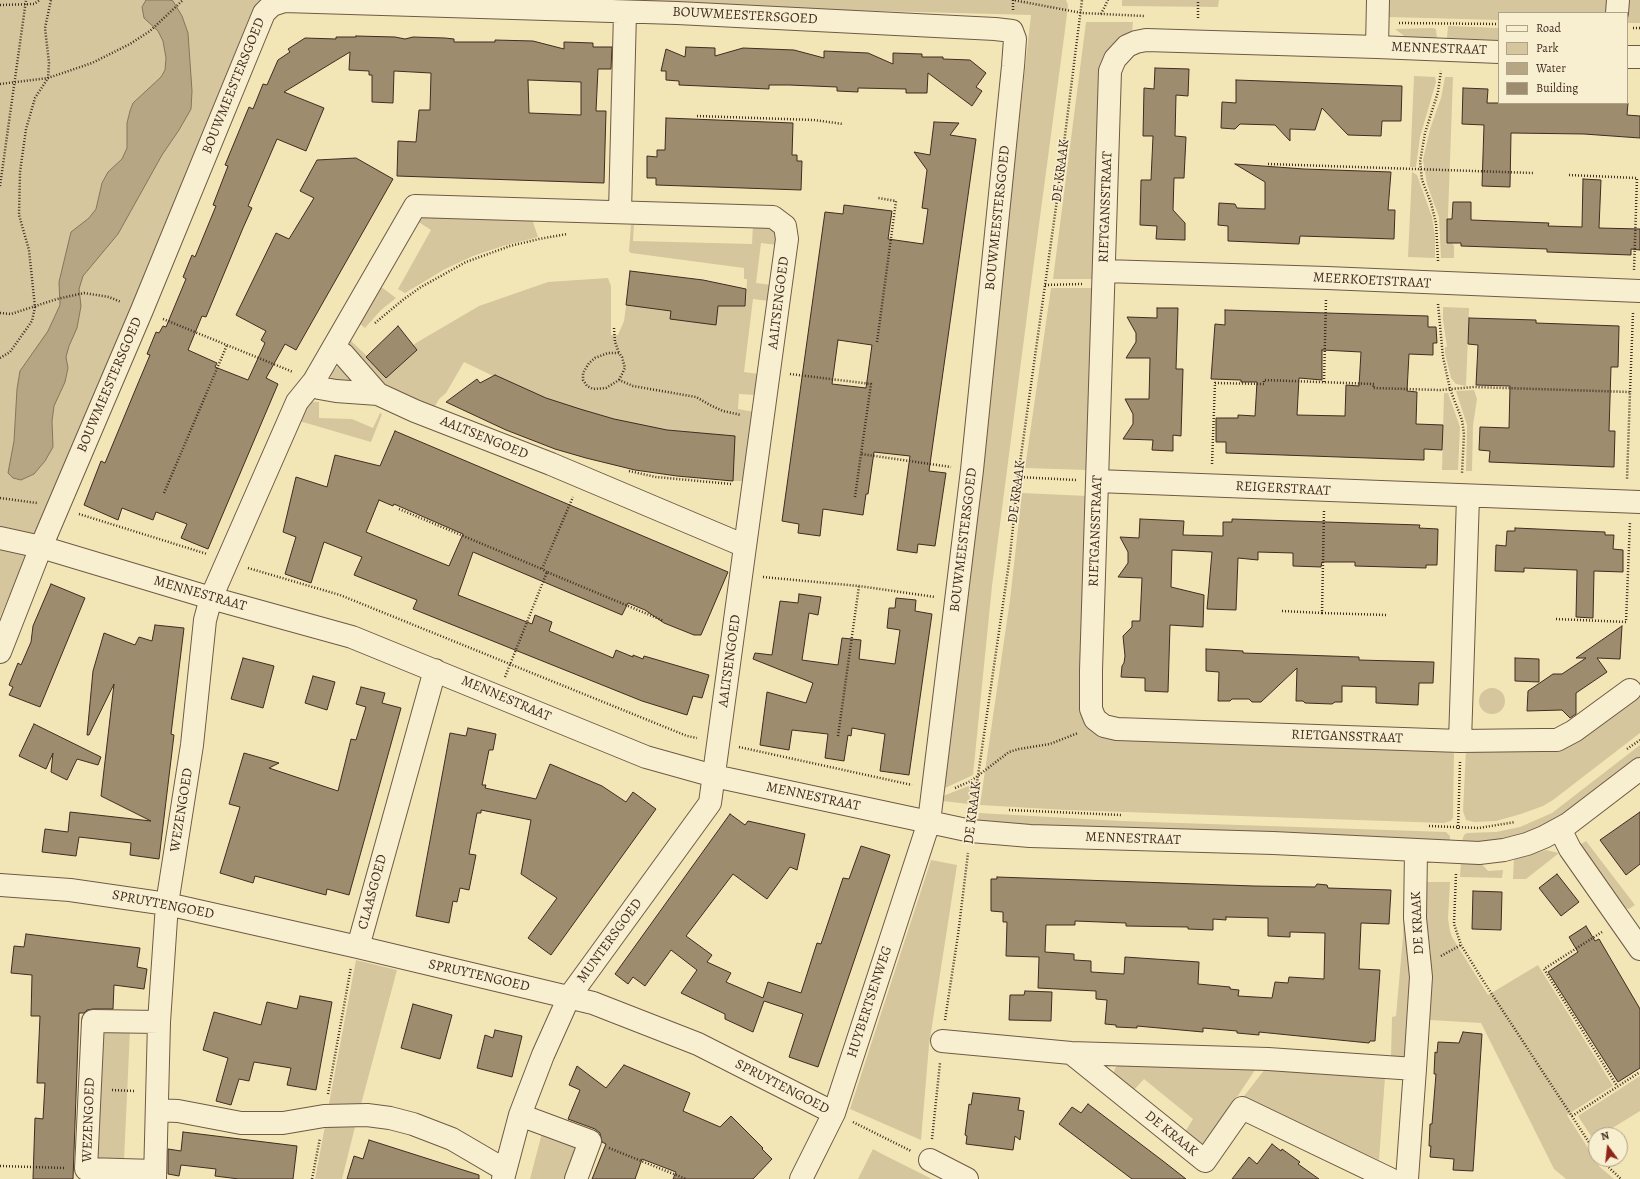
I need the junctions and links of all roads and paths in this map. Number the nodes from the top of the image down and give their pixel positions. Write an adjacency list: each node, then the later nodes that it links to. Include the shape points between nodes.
1 (26, 0): 11 (path)
2 (40, 0): 11 (path, via 34,4)
3 (51, 0): 24 (path, via 45,28)
4 (183, 0): 24 (path, via 150,31 130,44 92,63)
5 (1013, 0): 15 (path)
6 (1082, 0): 15 (path, DE KRAAK)
7 (1108, 0): 16 (path)
8 (1198, 0): 17 (path)
9 (1378, 0): 18 (street, MENNESTRAAT)
10 (1618, 0): 14 (street)
11 (25, 4): 12 (path); 26 (path)
12 (0, 5)
13 (625, 12): 34 (street); 41 (street, BOUWMEESTERSGOED, via 284,1 272,5 264,13); 60 (street, BOUWMEESTERSGOED, via 1012,31 1015,39 1013,66)
14 (1618, 12)
15 (1082, 13): 38 (path, DE KRAAK)
16 (1101, 14)
17 (1198, 18)
18 (1378, 24): 19 (path); 20 (street, MENNESTRAAT)
19 (1498, 24)
20 (1377, 47): 21 (street, MENNESTRAAT); 36 (street, RIETGANSSTRAAT, via 1146,40 1136,42 1120,51 1110,71)
21 (1498, 52)
22 (1628, 57): 23 (street)
23 (1640, 57)
24 (48, 78): 26 (path); 40 (path, via 35,98 26,129 20,172 19,215 29,250)
25 (0, 84): 26 (path)
26 (13, 84): 32 (path)
27 (697, 116): 28 (path, via 814,120)
28 (843, 124)
29 (1268, 164): 30 (path)
30 (1533, 174)
31 (1569, 175): 39 (path, via 1637,178)
32 (0, 186)
33 (878, 198): 45 (path, via 896,201)
34 (620, 212): 47 (street, AALTSENGOED, via 415,206); 50 (street, AALTSENGOED, via 773,217 785,226 787,239)
35 (568, 234): 43 (path, via 510,246 466,262 435,278 396,304)
36 (1104, 277): 37 (street, MEERKOETSTRAAT); 38 (path); 64 (street, RIETGANSSTRAAT)
37 (1327, 278): 39 (street, MEERKOETSTRAAT); 52 (path)
38 (1045, 285): 62 (path, DE KRAAK)
39 (1637, 291): 54 (path)
40 (34, 307): 41 (path, via 84,293 109,297); 42 (path, via 11,314); 49 (path, via 32,321 10,352)
41 (142, 310): 46 (path); 72 (street, BOUWMEESTERSGOED)
42 (0, 313)
43 (371, 327)
44 (614, 328): 48 (path)
45 (877, 342)
46 (227, 345): 53 (path); 67 (path)
47 (333, 349): 53 (street, AALTSENGOED); 55 (street, AALTSENGOED, via 343,354)
48 (619, 353): 51 (path, via 625,368); 51 (path, via 608,353 595,358 583,373 583,380 593,389 606,388)
49 (0, 358)
50 (770, 371): 56 (street, AALTSENGOED); 57 (path, via 871,384)
51 (619, 380): 56 (path, via 633,386 696,397 723,412)
52 (1324, 382): 54 (path, via 1374,384 1373,388 1440,390 1474,387); 58 (path, via 1264,380 1264,384 1215,383 1212,466)
53 (313, 383): 55 (street, AALTSENGOED, via 318,388); 77 (street, AALTSENGOED, via 297,402)
54 (1630, 392): 63 (path, via 1628,480)
55 (378, 394): 61 (street, AALTSENGOED)
56 (763, 422): 65 (street, AALTSENGOED)
57 (861, 454): 60 (path); 68 (path)
58 (1216, 466)
59 (621, 470): 65 (path, via 656,477)
60 (972, 470): 83 (street, BOUWMEESTERSGOED)
61 (582, 477): 75 (street, AALTSENGOED); 78 (path)
62 (1018, 477): 64 (path); 102 (path, DE KRAAK, via 1010,556)
63 (1623, 480)
64 (1097, 481): 66 (street, REIGERSTRAAT); 94 (street, RIETGANSSTRAAT, via 1090,700)
65 (754, 486): 75 (street, AALTSENGOED)
66 (1324, 491): 69 (street, REIGERSTRAAT); 85 (path)
67 (164, 493)
68 (855, 497)
69 (1468, 497): 71 (street, REIGERSTRAAT); 97 (street)
70 (0, 498): 72 (path)
71 (1635, 502): 87 (path, via 1626,622)
72 (58, 506): 76 (street, BOUWMEESTERSGOED); 77 (path)
73 (399, 508): 78 (path)
74 (0, 538): 76 (street, MENNESTRAAT)
75 (745, 546): 80 (street, AALTSENGOED)
76 (40, 547): 82 (street, MENNESTRAAT); 89 (street)
77 (228, 561): 82 (street, AALTSENGOED); 90 (path, via 340,595)
78 (542, 569): 79 (path)
79 (547, 572): 88 (path); 90 (path)
80 (742, 575): 81 (path); 98 (street, AALTSENGOED)
81 (859, 586): 83 (path); 95 (path)
82 (211, 598): 91 (street, MENNESTRAAT, via 352,637); 117 (street, WEZENGOED, via 205,620 192,745)
83 (957, 600): 103 (street, BOUWMEESTERSGOED)
84 (1282, 612): 85 (path)
85 (1322, 613): 86 (path)
86 (1386, 616)
87 (1556, 619)
88 (664, 621)
89 (0, 652)
90 (509, 664): 93 (path); 98 (path, via 687,736)
91 (434, 670): 93 (street, MENNESTRAAT); 119 (street, CLAASGOED)
92 (1630, 690): 97 (street, RIETGANSSTRAAT, via 1574,731 1557,740)
93 (497, 696): 101 (street, MENNESTRAAT, via 646,757)
94 (1095, 719): 97 (street, RIETGANSSTRAAT, via 1104,726 1117,729); 102 (path, via 1069,737 1050,744 1009,752)
95 (838, 736)
96 (1640, 740): 99 (path)
97 (1460, 741): 111 (path)
98 (719, 742): 101 (street, AALTSENGOED); 103 (path)
99 (1622, 753)
100 (1640, 769): 112 (street, MENNESTRAAT)
101 (714, 776): 109 (street, MENNESTRAAT); 121 (street, MUNTERSGOED, via 710,803)
102 (978, 776): 103 (path, via 961,786); 105 (path, DE KRAAK)
103 (932, 792): 109 (street, BOUWMEESTERSGOED)
104 (966, 808): 105 (path)
105 (973, 809): 113 (path, DE KRAAK)
106 (1005, 810): 107 (path)
107 (1124, 815)
108 (1521, 821): 111 (path, via 1479,828)
109 (929, 822): 113 (street, MENNESTRAAT); 130 (street, HUYBERTSENWEG)
110 (1426, 826): 111 (path)
111 (1458, 828): 115 (path)
112 (1560, 829): 115 (street, MENNESTRAAT, via 1527,844 1504,850); 118 (street, via 1570,849)
113 (971, 831): 114 (street, MENNESTRAAT, via 1030,836); 123 (path, DE KRAAK)
114 (1416, 850): 115 (street, MENNESTRAAT); 125 (street, DE KRAAK, via 1415,918 1421,977)
115 (1457, 853): 133 (path, via 1454,924 1457,935 1482,979)
116 (0, 885): 117 (street, SPRUYTENGOED, via 70,890)
117 (167, 904): 119 (street, SPRUYTENGOED); 122 (street, WEZENGOED)
118 (1629, 923): 120 (street); 127 (path, via 1544,969)
119 (358, 947): 121 (street, SPRUYTENGOED); 132 (path, CLAASGOED, via 353,960)
120 (1640, 949)
121 (569, 997): 130 (street, SPRUYTENGOED, via 593,1003 698,1044); 131 (street, MUNTERSGOED)
122 (159, 1022): 128 (street, WEZENGOED, via 93,1021); 129 (street, WEZENGOED)
123 (942, 1041): 124 (street); 136 (path, DE KRAAK)
124 (1071, 1053): 125 (street, via 1268,1059); 147 (street, DE KRAAK, via 1205,1161 1242,1108)
125 (1415, 1069): 148 (street, DE KRAAK)
126 (1640, 1072): 127 (path)
127 (1617, 1086): 133 (path)
128 (90, 1090): 129 (path); 139 (street, WEZENGOED)
129 (157, 1100): 132 (street, via 178,1111 241,1123 283,1123); 140 (street, WEZENGOED)
130 (834, 1113): 136 (path, SPRUYTENGOED); 145 (street, HUYBERTSENWEG)
131 (520, 1115): 135 (street); 141 (street, MUNTERSGOED)
132 (324, 1116): 141 (street, via 367,1115 412,1124 452,1140); 142 (path, CLAASGOED)
133 (1572, 1116): 134 (path)
134 (1588, 1140)
135 (590, 1141): 143 (street); 144 (path)
136 (930, 1160): 146 (street)
137 (0, 1166): 139 (path)
138 (1608, 1167): 149 (path)
139 (86, 1168): 140 (street, WEZENGOED)
140 (155, 1175)
141 (504, 1175)
142 (312, 1179)
143 (576, 1179)
144 (686, 1179)
145 (801, 1179)
146 (967, 1179)
147 (1390, 1179)
148 (1407, 1179)
149 (1621, 1179)

